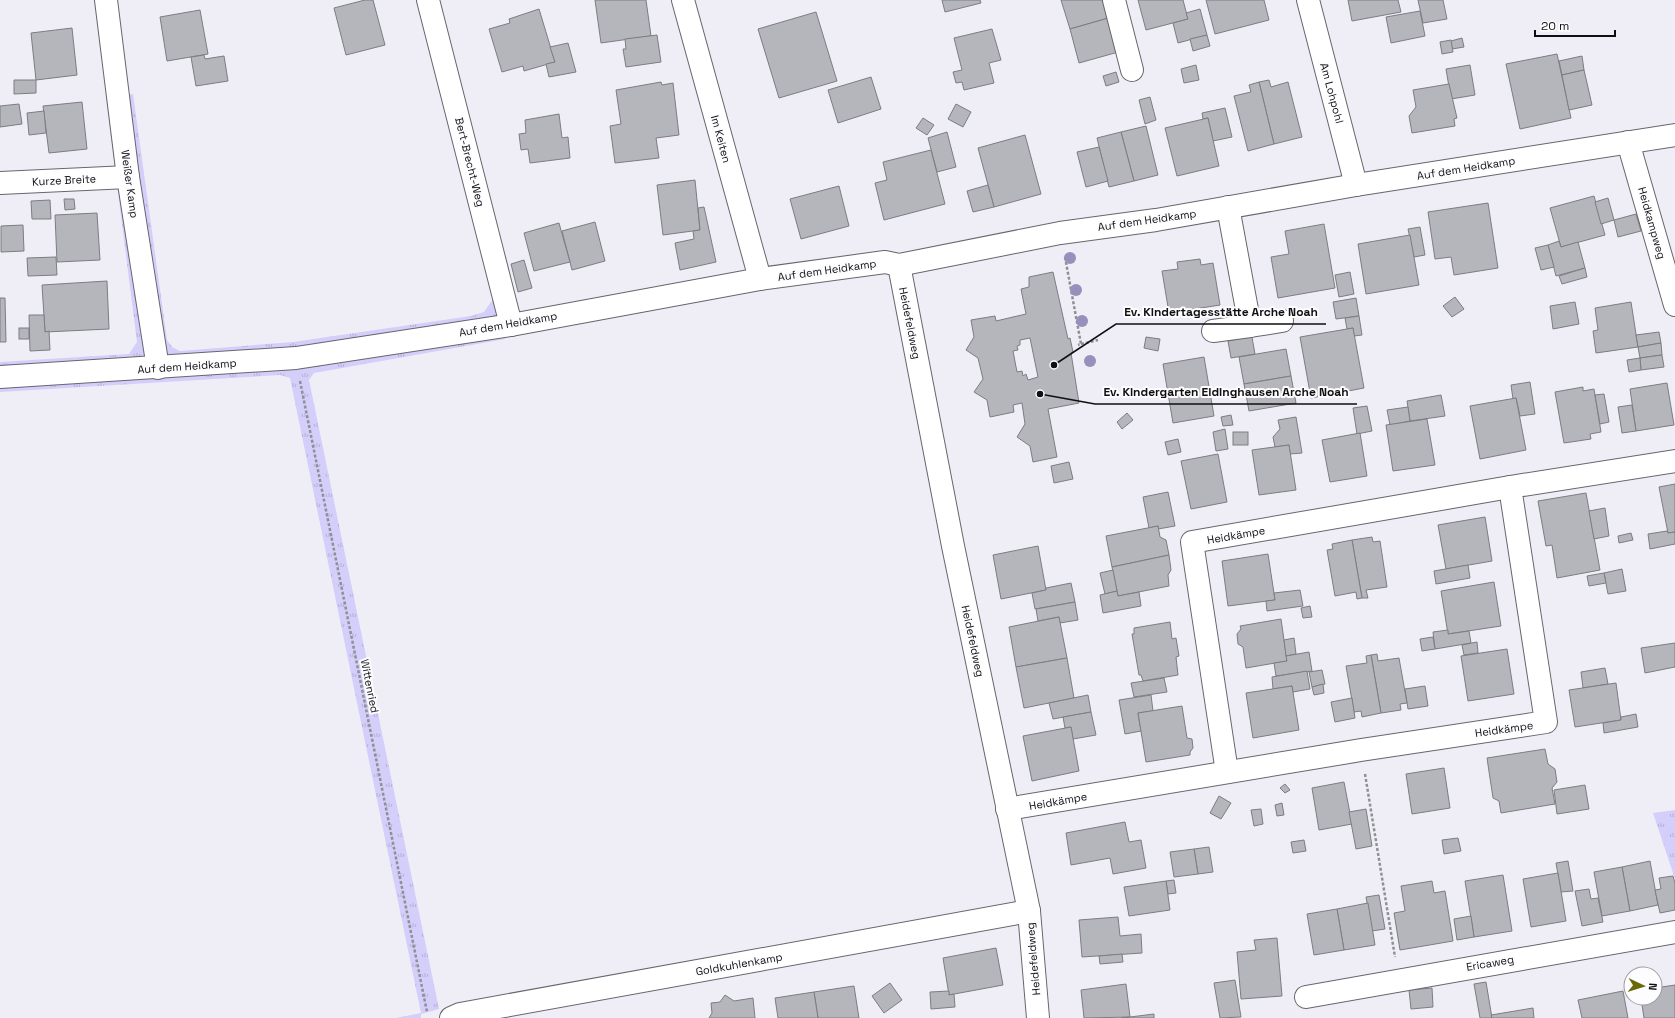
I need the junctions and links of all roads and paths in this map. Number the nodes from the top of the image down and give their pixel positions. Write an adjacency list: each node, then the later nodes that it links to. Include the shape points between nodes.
1 (106, 0): 9 (street, Weißer Kamp)
2 (428, 0): 18 (street, Bert-Brecht-Weg)
3 (683, 0): 15 (street, Im Keiten)
4 (1114, 0): 6 (street)
5 (1308, 0): 11 (street, Am Lohpohl)
6 (1132, 70)
7 (1675, 134): 8 (street, Auf dem Heidkamp)
8 (1628, 142): 11 (street, Auf dem Heidkamp); 16 (street, Heidkampweg)
9 (128, 177): 10 (street, Kurze Breite); 23 (street, Weißer Kamp)
10 (0, 183)
11 (1356, 185): 12 (street, Auf dem Heidkamp)
12 (1228, 208): 13 (street, Auf dem Heidkamp); 19 (street)
13 (1060, 233): 14 (street, Auf dem Heidkamp); 21 (path, via 1079,344)
14 (899, 265): 15 (street, Auf dem Heidkamp, via 885,262); 29 (street, Heidefeldweg, via 953,546)
15 (760, 279): 18 (street, Auf dem Heidkamp)
16 (1675, 305)
17 (1282, 321): 19 (street)
18 (511, 325): 22 (street, Auf dem Heidkamp)
19 (1250, 326): 20 (street)
20 (1213, 331)
21 (1098, 340)
22 (296, 358): 23 (street, Auf dem Heidkamp); 34 (path, Wittenried)
23 (158, 368): 24 (street, Auf dem Heidkamp)
24 (0, 377)
25 (1675, 461): 26 (street, Heidkämpe)
26 (1510, 488): 27 (street, Heidkämpe, via 1546,722); 28 (street, Heidkämpe, via 1192,542)
27 (1361, 750): 28 (street, Heidkämpe); 32 (path)
28 (1227, 772): 29 (street, Heidkämpe)
29 (1008, 809): 30 (street, Heidefeldweg)
30 (1028, 911): 35 (street, Goldkuhlenkamp, via 460,1014); 36 (street, Heidefeldweg)
31 (1675, 932): 32 (street, Ericaweg)
32 (1398, 980): 33 (street, Ericaweg)
33 (1306, 997)
34 (428, 1018)
35 (451, 1018)
36 (1038, 1018)

